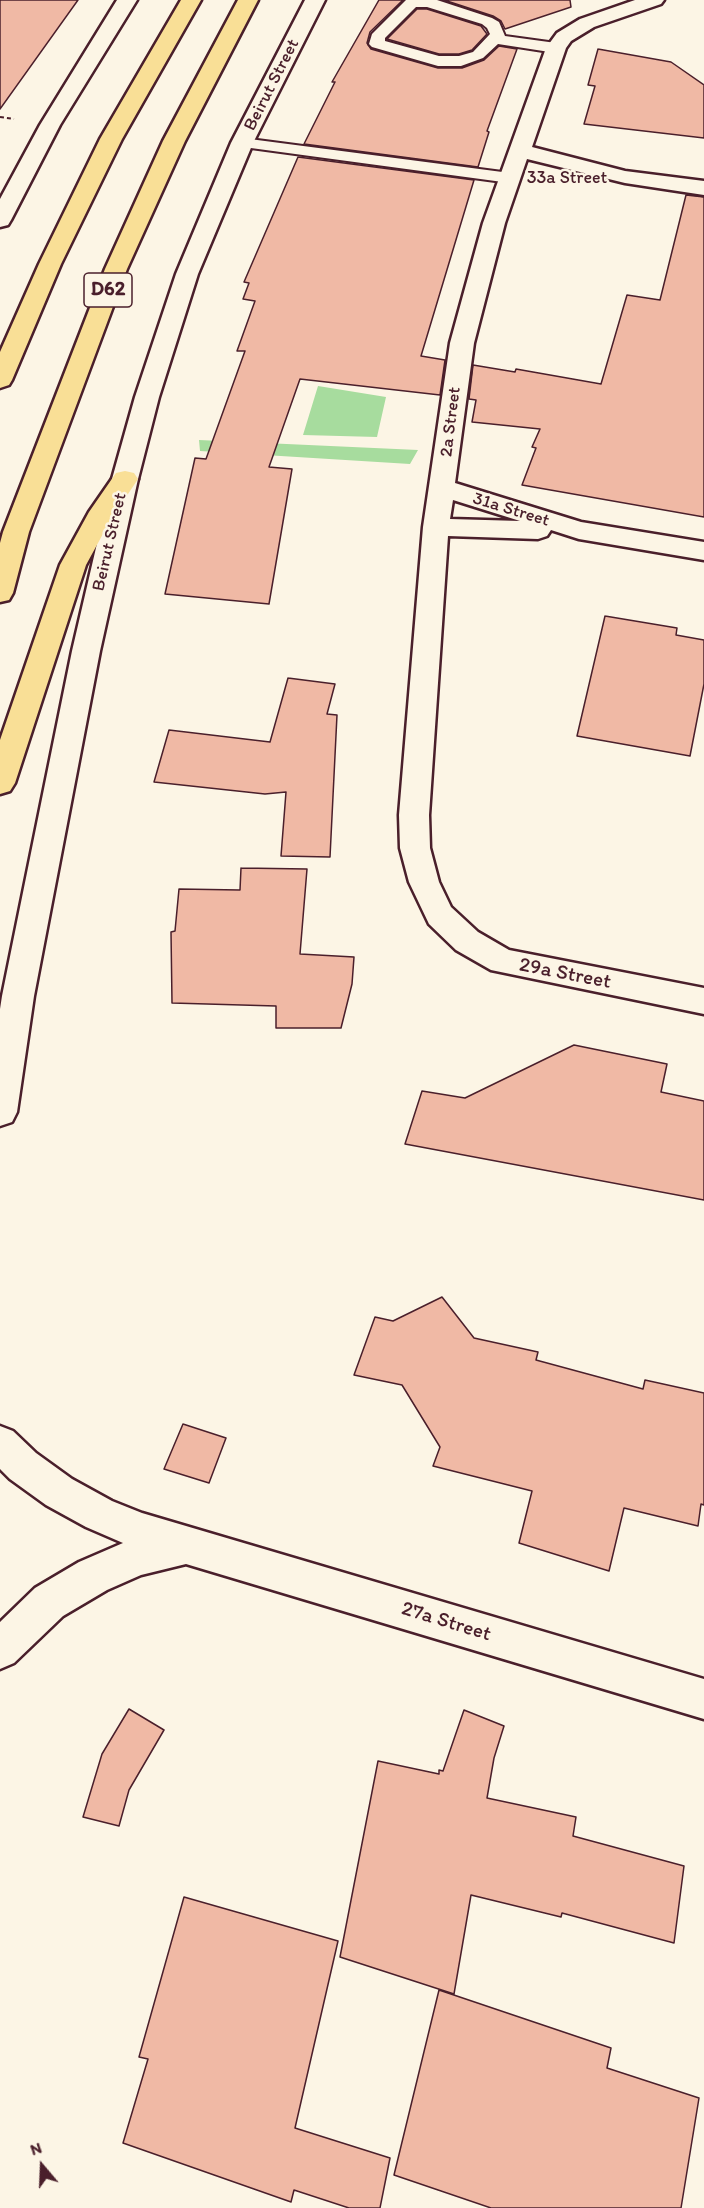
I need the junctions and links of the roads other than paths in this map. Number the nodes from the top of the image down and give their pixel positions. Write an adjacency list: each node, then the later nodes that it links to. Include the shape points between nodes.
1 (127, 0): 13 (street, via 50,124)
2 (190, 0): 14 (main road, via 111,139 50,264)
3 (248, 0): 20 (main road, D62, via 174,141 116,268 20,521)
4 (315, 0): 8 (street, Beirut Street)
5 (654, 0): 7 (street, 2a Street, via 587,23 564,37)
6 (496, 39): 6 (lane, via 497,30 487,21 421,2 408,4 376,41 386,48 450,62 471,59); 7 (lane)
7 (556, 48): 9 (street, 2a Street)
8 (242, 143): 11 (lane); 15 (street, Beirut Street, via 186,274)
9 (518, 150): 10 (street, 33a Street); 11 (street, 2a Street)
10 (625, 177): 11 (street, 33a Street); 12 (street, 33a Street)
11 (527, 178): 16 (street, 2a Street, via 494,223 462,344)
12 (704, 188)
13 (0, 220)
14 (0, 380)
15 (125, 479): 21 (main road, via 73,565); 24 (street, Beirut Street, via 86,651 18,996)
16 (443, 488): 17 (street, 2a Street); 18 (street, 31a Street)
17 (436, 527): 18 (street, 31a Street); 22 (street, 2a Street, via 414,815 415,848 424,882)
18 (579, 530): 19 (street, 31a Street)
19 (704, 551)
20 (0, 593)
21 (0, 783)
22 (440, 915): 23 (street, 29a Street, via 467,941 502,961)
23 (704, 1001)
24 (0, 1112)
25 (0, 1444): 26 (street, 27a Street, via 41,1479 89,1509 142,1532)
26 (188, 1545): 27 (street, 27a Street, via 139,1556 93,1576 49,1602); 28 (street, 27a Street)
27 (0, 1649)
28 (704, 1699)

